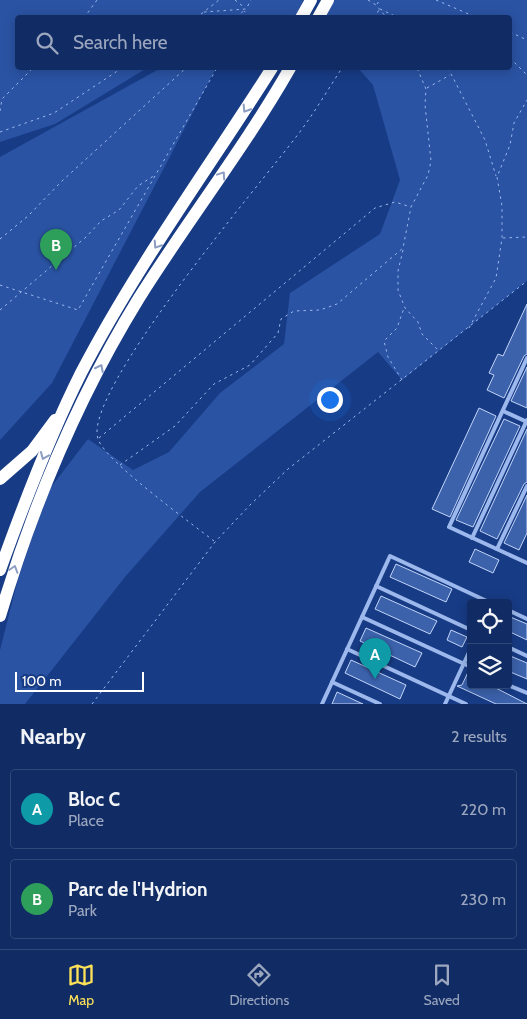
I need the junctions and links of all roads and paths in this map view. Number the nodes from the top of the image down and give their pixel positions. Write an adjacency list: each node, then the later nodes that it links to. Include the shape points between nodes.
1 (97, 0): 15 (path)
2 (219, 0): 14 (path)
3 (235, 0): 12 (path)
4 (252, 0): 12 (path)
5 (311, 0): 19 (highway)
6 (324, 0): 20 (highway)
7 (328, 0): 21 (highway)
8 (369, 0): 11 (path)
9 (380, 0): 11 (path)
10 (436, 0): 25 (path)
11 (376, 5): 13 (path)
12 (246, 9): 14 (path); 17 (path); 18 (path)
13 (380, 9): 22 (path); 23 (path); 24 (path)
14 (204, 12): 16 (path)
15 (86, 15)
16 (200, 15)
17 (241, 15)
18 (243, 15)
19 (303, 15)
20 (319, 15)
21 (320, 15)
22 (376, 15)
23 (385, 15)
24 (393, 15)
25 (471, 15)
26 (512, 33): 27 (path)
27 (527, 40)
28 (512, 60): 38 (path)
29 (31, 70): 42 (path, via 2,99)
30 (119, 70): 43 (path, via 54,113)
31 (184, 70): 49 (path)
32 (216, 70): 44 (path)
33 (271, 70): 61 (highway, one-way to 61, via 129,289)
34 (289, 70): 76 (highway, one-way to 34, via 27,531 52,468 112,345)
35 (341, 70): 63 (path, via 296,137 167,300 116,381 96,426)
36 (418, 70): 40 (path)
37 (449, 70): 39 (path)
38 (527, 74)
39 (451, 75): 40 (path); 45 (path, via 485,140)
40 (426, 89): 46 (path, via 431,161 428,175)
41 (527, 100): 45 (path, via 514,123 510,146)
42 (0, 111)
43 (0, 132)
44 (157, 174): 53 (path, via 138,186 119,210 101,221); 53 (path, via 78,310)
45 (497, 177): 48 (path, via 502,206)
46 (412, 207): 50 (path); 63 (path, via 395,202 375,208)
47 (527, 237): 48 (path)
48 (502, 238): 56 (path, via 496,278)
49 (0, 239)
50 (403, 248): 54 (path, via 398,290); 64 (path, via 337,304 320,310 294,311 281,320 278,333 250,365 214,384 176,426)
51 (527, 282): 56 (path)
52 (0, 285): 53 (path)
53 (21, 292): 55 (path)
54 (405, 308): 57 (path); 59 (path, via 397,328 384,341 388,357)
55 (0, 310)
56 (469, 329): 57 (path)
57 (439, 352): 59 (path)
58 (527, 358): 60 (lane)
59 (402, 380): 68 (path, via 288,469)
60 (503, 410): 62 (lane); 67 (lane, via 449,527)
61 (63, 411): 65 (highway, via 32,450); 72 (highway, one-way to 72)
62 (527, 421): 67 (lane)
63 (98, 439): 64 (path, via 103,449)
64 (120, 465): 68 (path)
65 (0, 479)
66 (527, 486): 69 (lane)
67 (472, 538): 69 (lane)
68 (215, 542): 90 (path)
69 (498, 549): 71 (lane)
70 (527, 555): 71 (lane)
71 (526, 562)
72 (0, 570)
73 (376, 586): 74 (lane, via 390,556); 77 (lane); 79 (lane)
74 (483, 599)
75 (512, 612): 78 (lane)
76 (0, 616)
77 (362, 617): 80 (lane); 84 (lane)
78 (527, 619)
79 (467, 628)
80 (347, 649): 86 (lane); 89 (lane)
81 (512, 649): 82 (lane)
82 (527, 656)
83 (467, 657): 84 (lane)
84 (464, 664): 85 (lane); 89 (lane)
85 (467, 665)
86 (332, 682): 91 (lane); 92 (lane)
87 (512, 687): 88 (lane)
88 (527, 693)
89 (449, 696): 93 (lane); 94 (lane)
90 (92, 704)
91 (322, 704)
92 (380, 704)
93 (445, 704)
94 (466, 704)

